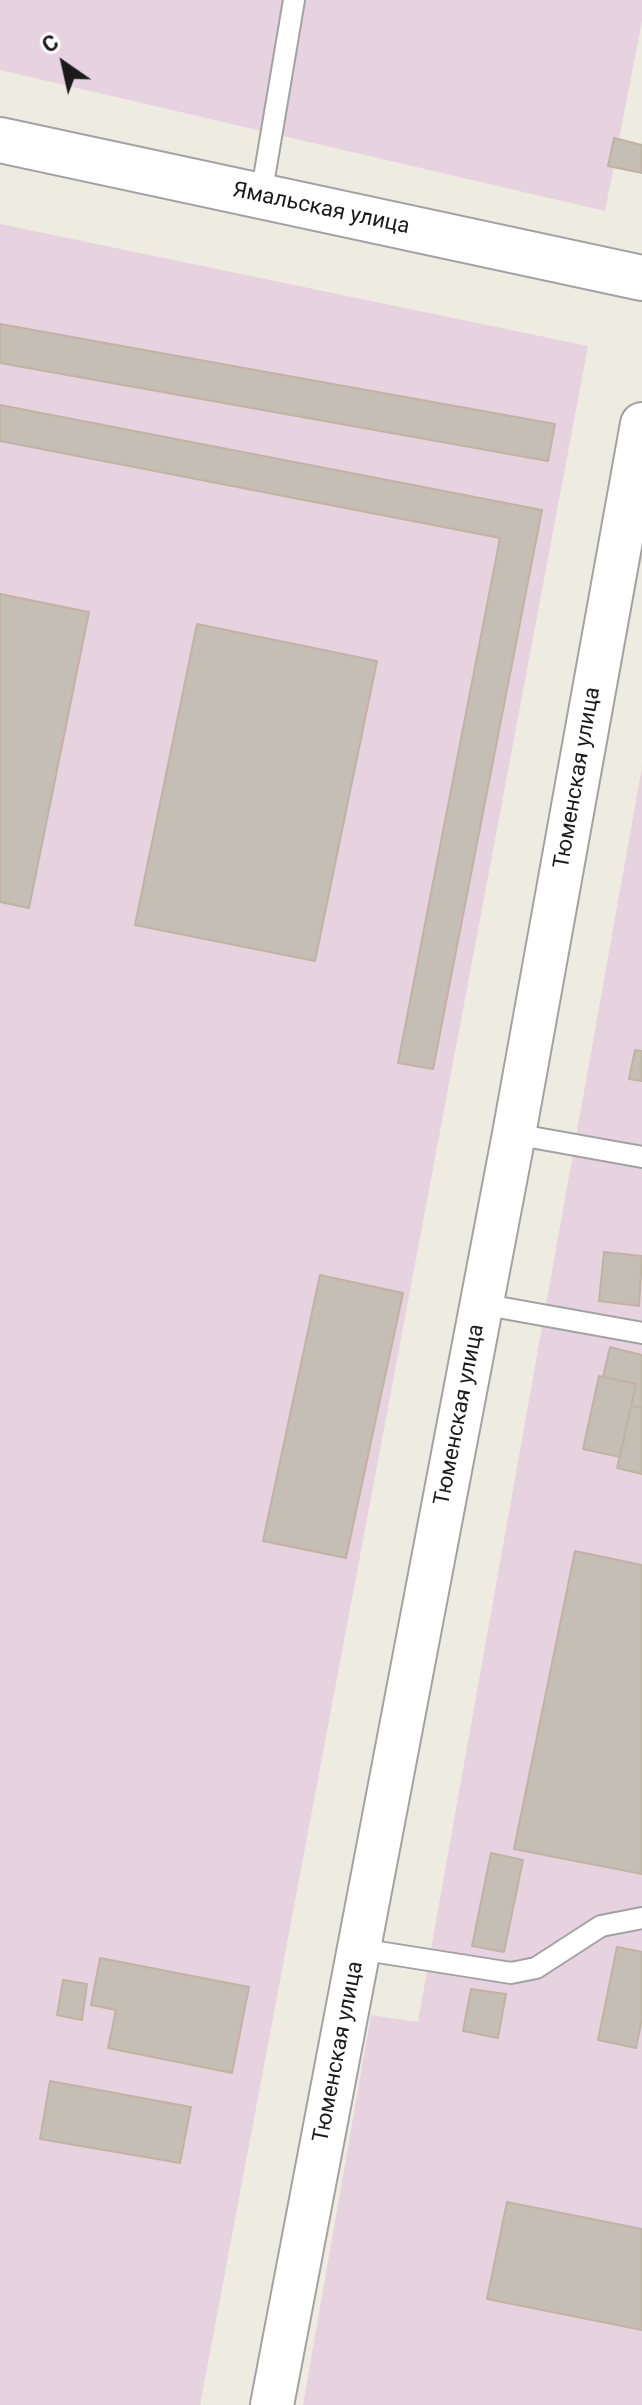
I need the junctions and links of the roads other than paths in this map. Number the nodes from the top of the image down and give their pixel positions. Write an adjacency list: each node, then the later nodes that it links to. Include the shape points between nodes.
1 (294, 0): 3 (lane)
2 (0, 140): 3 (street, Ямальская улица)
3 (261, 196): 4 (street, Ямальская улица)
4 (642, 278)
5 (642, 424): 6 (street, Тюменская улица)
6 (514, 1134): 7 (lane); 8 (street, Тюменская улица)
7 (642, 1157)
8 (481, 1304): 9 (lane); 11 (street, Тюменская улица)
9 (642, 1333)
10 (642, 1918): 11 (lane, via 601,1926 536,1968 511,1973)
11 (359, 1949): 12 (street, Тюменская улица)
12 (272, 2405)

